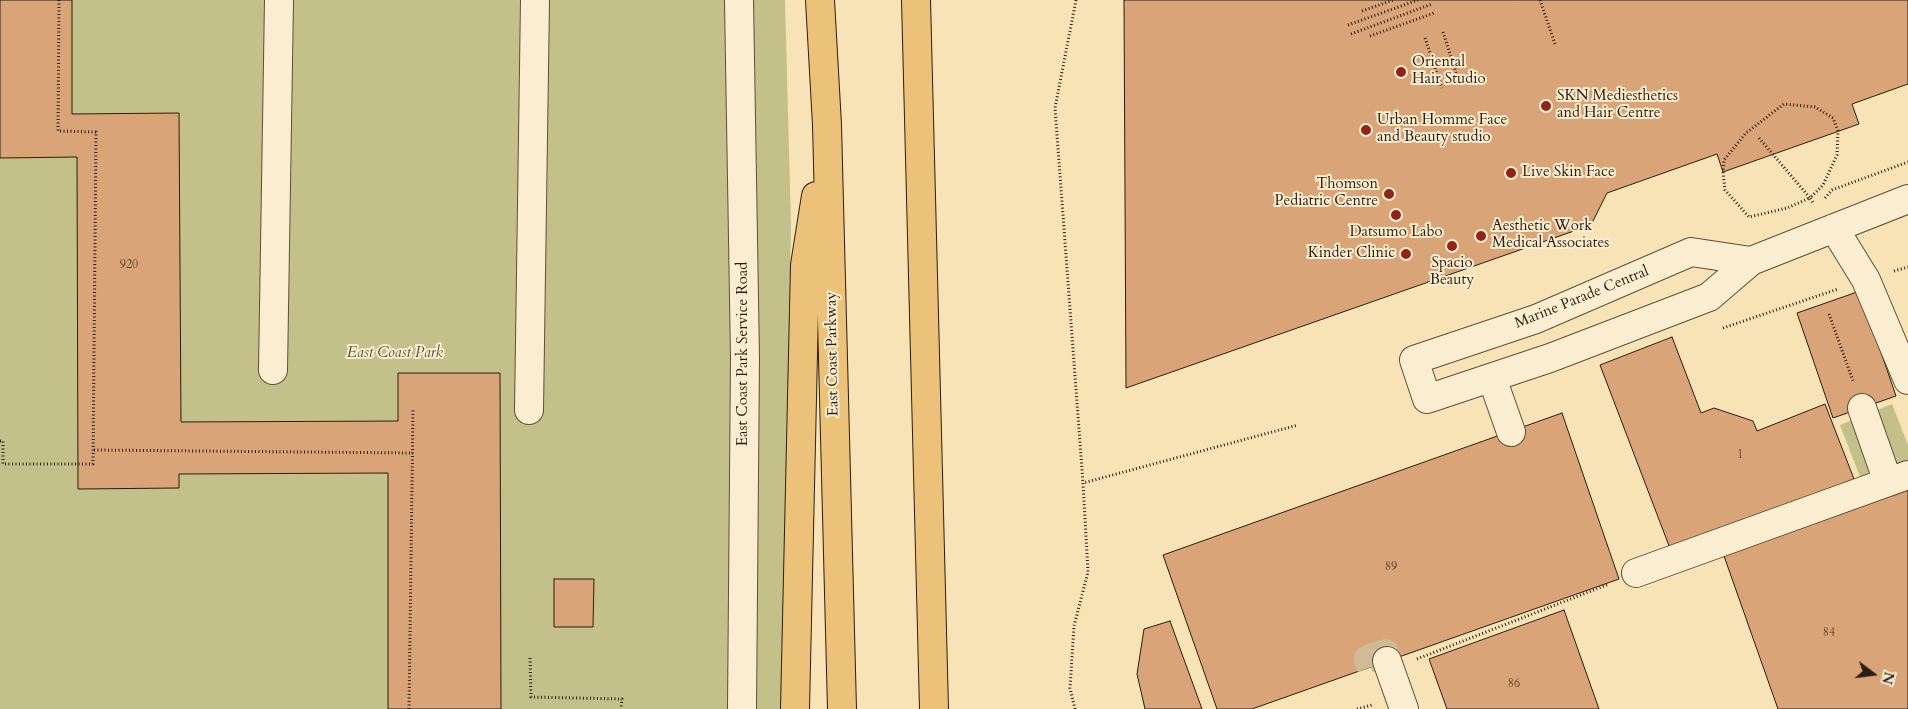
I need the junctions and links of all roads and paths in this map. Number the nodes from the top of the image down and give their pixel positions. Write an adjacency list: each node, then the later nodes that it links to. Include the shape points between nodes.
1 (59, 0): 49 (path, via 58,131 96,132)
2 (279, 0): 40 (street)
3 (535, 0): 45 (street)
4 (739, 0): 58 (street, East Coast Park Service Road, via 745,358)
5 (820, 0): 26 (highway, East Coast Parkway)
6 (916, 0): 61 (highway)
7 (1076, 0): 52 (path, via 1055,108)
8 (1393, 0): 11 (path); 12 (path)
9 (1418, 0): 15 (path); 16 (path)
10 (1540, 0): 23 (path)
11 (1370, 7)
12 (1362, 11)
13 (1434, 13): 21 (path)
14 (1422, 16): 18 (path)
15 (1365, 19)
16 (1348, 25)
17 (1368, 28): 20 (path, via 1430,5)
18 (1378, 32)
19 (1443, 32): 24 (path)
20 (1351, 34)
21 (1370, 36)
22 (1425, 38): 25 (path)
23 (1555, 44)
24 (1459, 82)
25 (1442, 88)
26 (827, 125): 59 (highway, via 805,265); 60 (highway, East Coast Parkway)
27 (1759, 138): 29 (path)
28 (1908, 162): 31 (path, via 1832,190)
29 (1810, 198): 29 (path, via 1823,185 1836,155 1838,131 1833,118 1815,107 1784,104 1746,133 1724,160 1725,190 1749,217 1787,208); 31 (path)
30 (1908, 199): 32 (street)
31 (1817, 207): 32 (path)
32 (1834, 228): 33 (street); 35 (street)
33 (1751, 261): 37 (street, Marine Parade Central, via 1691,252); 39 (street, via 1709,297)
34 (1908, 267): 35 (path)
35 (1866, 280): 38 (path); 42 (street)
36 (1829, 314): 43 (path)
37 (1546, 315): 39 (street); 41 (street, Marine Parade Central, via 1414,360 1427,399)
38 (1723, 328)
39 (1560, 354): 41 (street)
40 (273, 370)
41 (1492, 378): 47 (street)
42 (1908, 380)
43 (1862, 408): 51 (street)
44 (413, 410): 50 (path)
45 (529, 410)
46 (1298, 425): 52 (path)
47 (1511, 432)
48 (0, 441): 49 (path, via 3,441 3,464 93,464)
49 (94, 450): 50 (path)
50 (413, 453): 56 (path)
51 (1898, 479): 53 (street)
52 (1083, 483): 62 (path, via 1088,572 1074,626 1070,688)
53 (1636, 574): 55 (path)
54 (530, 658): 57 (path, via 530,697 622,699)
55 (1390, 663): 63 (street); 64 (street)
56 (409, 709)
57 (622, 709)
58 (742, 709)
59 (795, 709)
60 (842, 709)
61 (934, 709)
62 (1075, 709)
63 (1385, 709)
64 (1404, 709)

